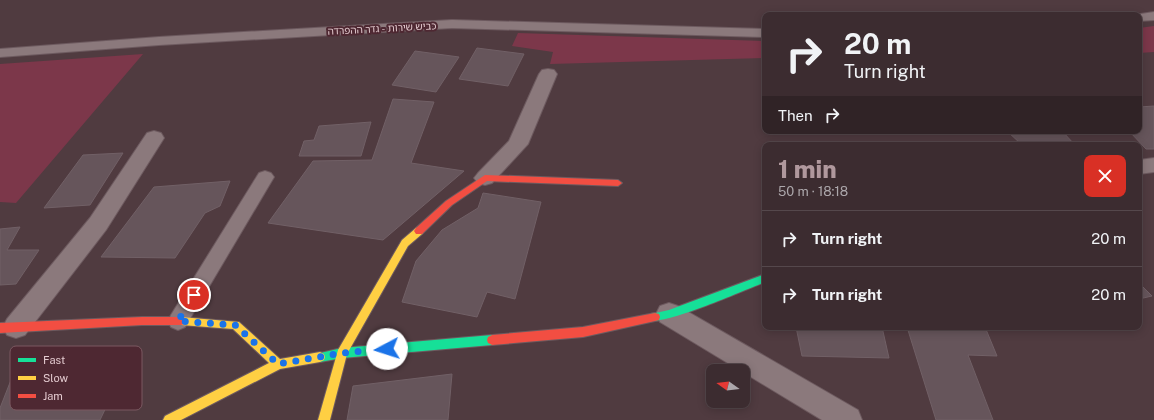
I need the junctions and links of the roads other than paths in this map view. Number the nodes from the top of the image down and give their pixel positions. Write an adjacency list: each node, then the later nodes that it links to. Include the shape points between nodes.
1 (1154, 16): 2 (lane)
2 (1142, 17)
3 (762, 33): 4 (lane, כביש שירות - גדר ההפרדה, via 452,24)
4 (0, 53)
5 (548, 74): 10 (street, via 518,144)
6 (154, 138): 15 (street, via 98,224)
7 (1154, 166): 8 (street)
8 (1142, 167)
9 (265, 177): 14 (lane)
10 (485, 178): 11 (street); 16 (street, via 449,203 405,243)
11 (618, 183)
12 (762, 279): 13 (street)
13 (669, 314): 16 (street, via 584,332); 20 (street)
14 (178, 321): 15 (street); 17 (street, via 235,325)
15 (8, 327)
16 (342, 353): 17 (street); 19 (street)
17 (278, 364): 18 (street)
18 (169, 420)
19 (324, 420)
20 (848, 420)

